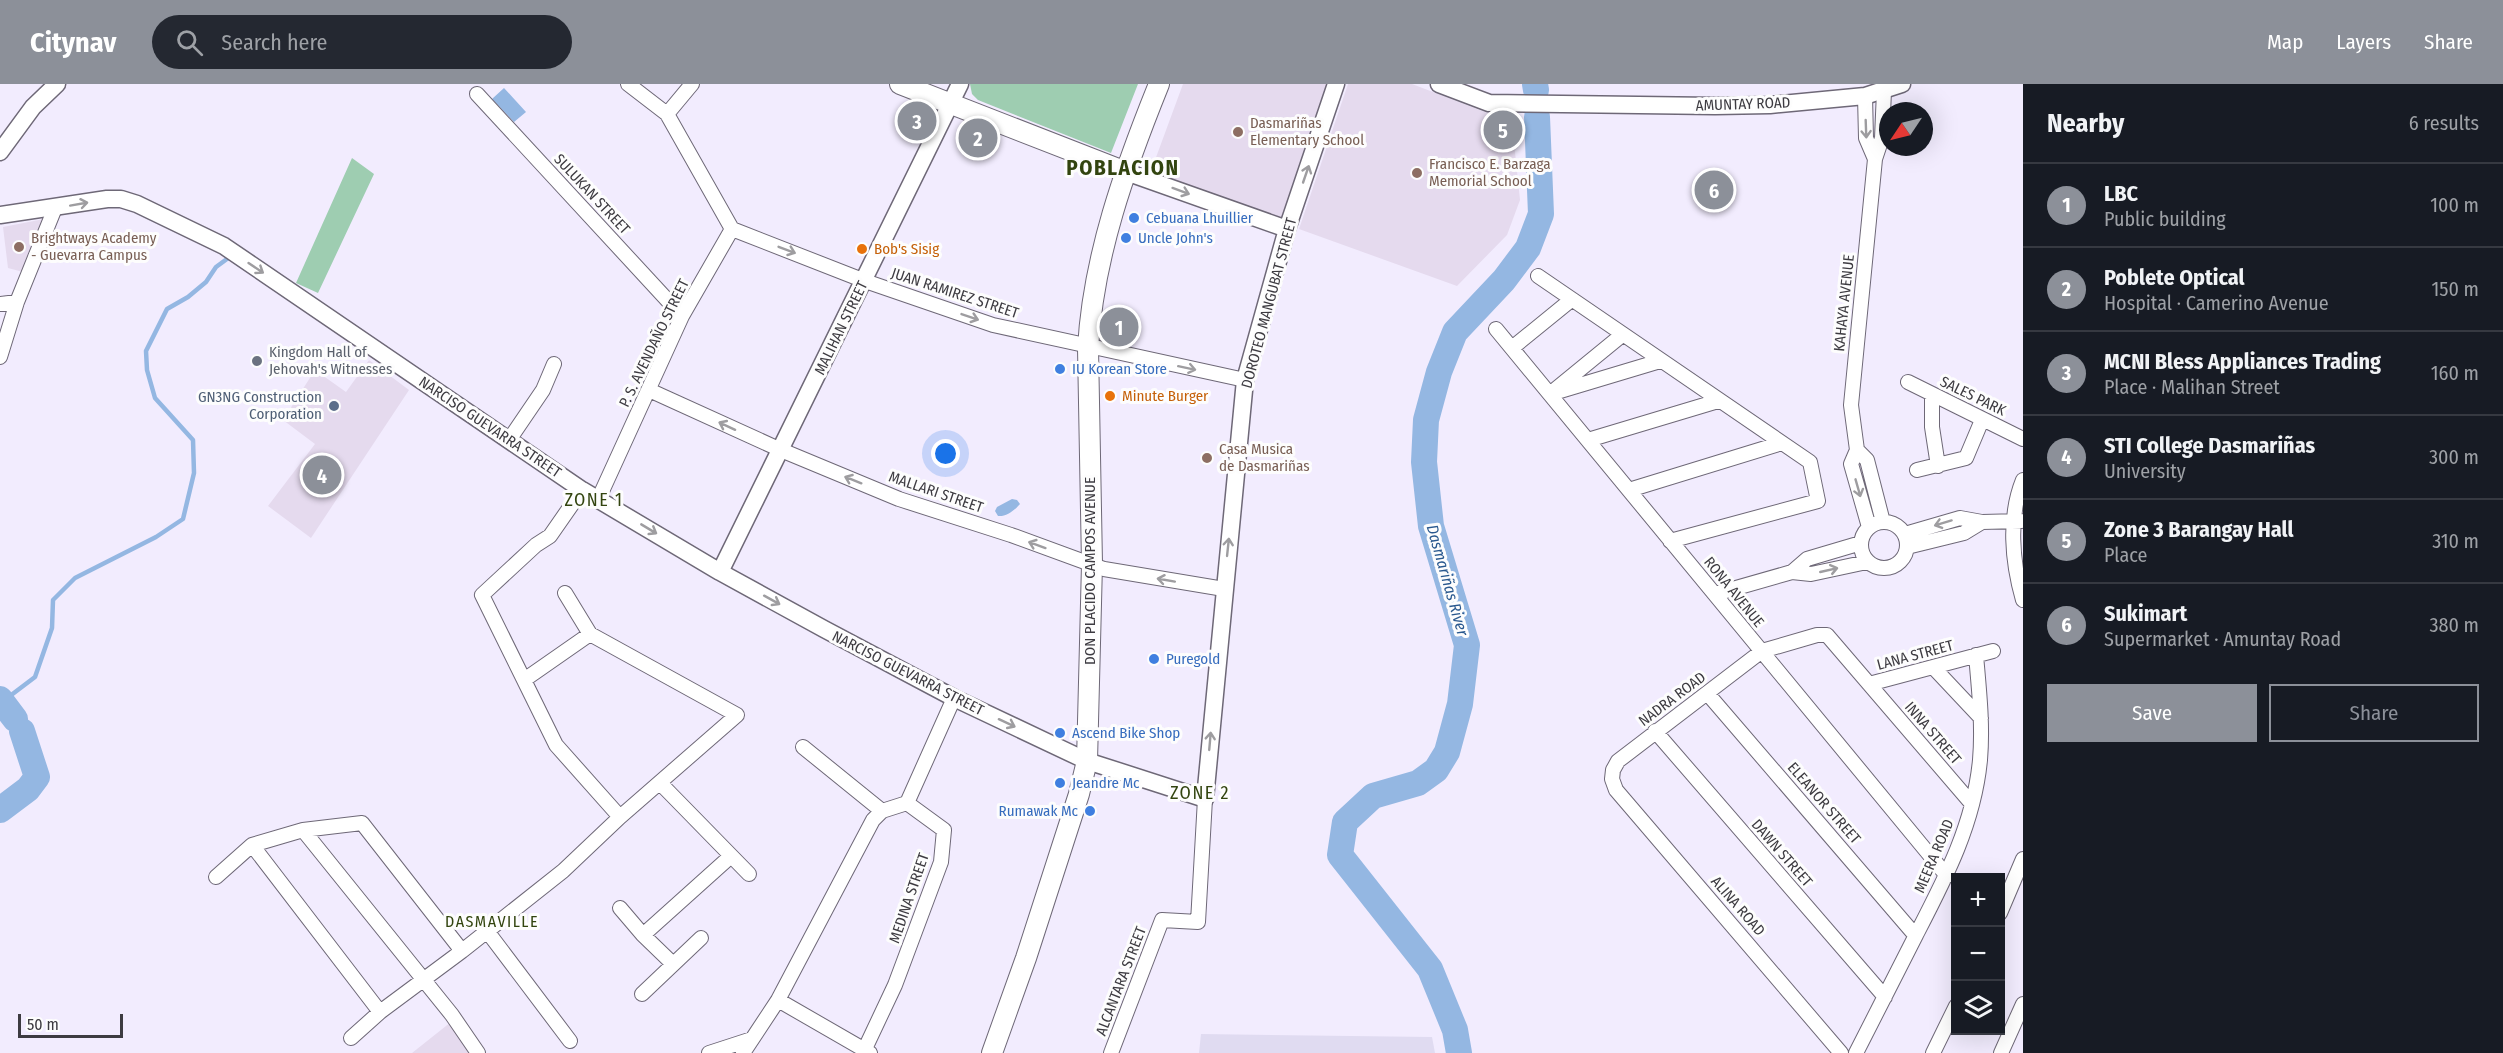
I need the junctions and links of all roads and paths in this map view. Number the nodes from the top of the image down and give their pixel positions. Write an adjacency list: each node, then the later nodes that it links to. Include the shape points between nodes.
1 (57, 84): 15 (street, via 33,107)
2 (628, 84): 14 (street)
3 (692, 84): 14 (street)
4 (900, 84): 13 (main road)
5 (960, 84): 13 (street, MALIHAN STREET)
6 (1159, 84): 17 (main road, DON PLACIDO CAMPOS AVENUE)
7 (1336, 84): 21 (street, DOROTEO MANGUBAT STREET, one-way to 7)
8 (1439, 84): 12 (street, AMUNTAY ROAD, via 1489,103 1761,105)
9 (1902, 84): 10 (street, AMUNTAY ROAD)
10 (1884, 92): 12 (street, AMUNTAY ROAD); 16 (street, KAHAYA AVENUE, via 1882,138)
11 (477, 94): 27 (street, SULUKAN STREET)
12 (1865, 96): 16 (street, KAHAYA AVENUE, one-way to 16, via 1866,138)
13 (951, 104): 17 (main road); 23 (street, MALIHAN STREET)
14 (667, 114): 20 (street)
15 (0, 152)
16 (1875, 159): 47 (street, KAHAYA AVENUE, via 1851,405)
17 (1126, 172): 21 (street, one-way to 21); 30 (main road, DON PLACIDO CAMPOS AVENUE, via 1106,241 1090,317)
18 (55, 208): 19 (street, NARCISO GUEVARRA STREET); 25 (street); 43 (street, NARCISO GUEVARRA STREET, one-way to 43, via 121,199 224,246)
19 (0, 215)
20 (732, 229): 23 (street, JUAN RAMIREZ STREET, one-way to 23); 27 (street, P. S. AVENDAÑO STREET)
21 (1287, 229): 35 (street, DOROTEO MANGUBAT STREET)
22 (1538, 276): 24 (street)
23 (865, 280): 30 (street, JUAN RAMIREZ STREET, one-way to 30, via 993,325); 46 (street, MALIHAN STREET)
24 (1571, 300): 29 (street); 31 (street)
25 (17, 302): 26 (street); 32 (street)
26 (0, 304)
27 (682, 316): 37 (street, P. S. AVENDAÑO STREET)
28 (1496, 329): 31 (street, RONA AVENUE)
29 (1622, 335): 33 (street); 38 (street)
30 (1088, 348): 35 (street, JUAN RAMIREZ STREET, one-way to 35); 61 (main road, DON PLACIDO CAMPOS AVENUE)
31 (1512, 348): 38 (street, RONA AVENUE)
32 (0, 357)
33 (1660, 361): 38 (street); 40 (street)
34 (554, 364): 43 (street, via 543,390)
35 (1245, 380): 65 (street, DOROTEO MANGUBAT STREET, one-way to 35)
36 (1908, 382): 39 (street, SALES PARK)
37 (649, 390): 46 (street, MALLARI STREET, one-way to 37); 53 (street, P. S. AVENDAÑO STREET)
38 (1550, 394): 44 (street, RONA AVENUE)
39 (1932, 394): 41 (street, SALES PARK); 48 (street)
40 (1718, 401): 44 (street); 45 (street)
41 (1982, 420): 42 (street, SALES PARK); 48 (street, via 1966,458)
42 (2023, 439)
43 (509, 440): 51 (street, NARCISO GUEVARRA STREET)
44 (1588, 440): 52 (street, RONA AVENUE)
45 (1782, 443): 52 (street); 57 (street, via 1810,462 1818,501)
46 (781, 450): 61 (street, MALLARI STREET, one-way to 46, via 899,499); 62 (street, MALIHAN STREET)
47 (1857, 450): 55 (street, KAHAYA AVENUE, via 1867,460); 56 (street, KAHAYA AVENUE, one-way to 56, via 1851,464)
48 (1938, 466): 49 (street)
49 (1917, 470)
50 (2023, 480): 54 (street)
51 (582, 490): 53 (street, NARCISO GUEVARRA STREET); 74 (street, via 550,536 482,595)
52 (1629, 490): 57 (street, RONA AVENUE)
53 (598, 500): 62 (street, NARCISO GUEVARRA STREET, one-way to 62)
54 (2018, 520): 58 (street, via 1982,522 1964,533); 64 (street, via 2014,560)
55 (1883, 522): 56 (street); 58 (street, via 1895,525)
56 (1869, 527): 59 (street)
57 (1670, 541): 67 (street, RONA AVENUE)
58 (1906, 541): 60 (street, via 1905,555 1895,566 1880,569)
59 (1861, 543): 60 (street); 63 (street, via 1807,559)
60 (1867, 561): 63 (street, one-way to 60, via 1811,574)
61 (1092, 564): 65 (street, MALLARI STREET, one-way to 61); 81 (main road, DON PLACIDO CAMPOS AVENUE)
62 (720, 572): 77 (street, NARCISO GUEVARRA STREET, one-way to 77)
63 (1792, 572): 67 (street)
64 (2020, 582): 68 (street)
65 (1224, 590): 84 (street, DOROTEO MANGUBAT STREET, one-way to 65)
66 (565, 593): 69 (street)
67 (1715, 594): 70 (street, RONA AVENUE)
68 (2023, 600)
69 (590, 634): 74 (street); 83 (street, via 737,715)
70 (1762, 651): 75 (street, LANA STREET, via 1817,635 1827,636); 76 (street, NADRA ROAD); 94 (street, RONA AVENUE)
71 (1993, 651): 72 (street, LANA STREET)
72 (1976, 655): 73 (street, LANA STREET); 78 (street, MEERA ROAD)
73 (1933, 667): 75 (street, LANA STREET); 78 (street)
74 (524, 680): 88 (street, via 556,745)
75 (1869, 684): 86 (street, INNA STREET)
76 (1707, 693): 79 (street, NADRA ROAD); 101 (street, ELEANOR STREET)
77 (954, 698): 81 (street, NARCISO GUEVARRA STREET, one-way to 81); 85 (street)
78 (1981, 718): 86 (street, MEERA ROAD, via 1980,761)
79 (1655, 731): 82 (street, NADRA ROAD, via 1618,761); 107 (street, DAWN STREET)
80 (803, 747): 87 (street)
81 (1087, 760): 84 (street, NARCISO GUEVARRA STREET); 119 (main road, DON PLACIDO CAMPOS AVENUE, via 1026,958)
82 (1612, 779): 121 (street, ALINA ROAD, via 1616,790)
83 (660, 783): 88 (street); 91 (street)
84 (1205, 799): 98 (street, DOROTEO MANGUBAT STREET)
85 (907, 803): 87 (street); 115 (street, MEDINA STREET, via 944,830 941,862 896,985)
86 (1972, 804): 94 (street, MEERA ROAD)
87 (882, 811): 108 (street, via 873,820)
88 (620, 817): 99 (street, via 563,871)
89 (303, 830): 90 (street); 103 (street, via 362,823); 105 (street)
90 (252, 845): 95 (street); 109 (street)
91 (731, 856): 93 (street); 100 (street)
92 (2023, 859): 96 (street)
93 (749, 874)
94 (1947, 876): 101 (street, MEERA ROAD)
95 (216, 877)
96 (2005, 903)
97 (620, 908): 100 (street)
98 (1198, 922): 120 (street, ALCANTARA STREET, via 1162,920)
99 (487, 931): 103 (street); 114 (street)
100 (643, 935): 104 (street)
101 (1916, 935): 107 (street, MEERA ROAD)
102 (701, 938): 104 (street)
103 (462, 951): 105 (street)
104 (673, 964): 106 (street)
105 (423, 981): 109 (street); 116 (street)
106 (642, 994)
107 (1885, 997): 122 (street, MEERA ROAD)
108 (778, 1000): 113 (street); 115 (street)
109 (380, 1012): 112 (street)
110 (2021, 1014): 124 (street)
111 (1951, 1016): 123 (street)
112 (351, 1038)
113 (752, 1039): 117 (street); 118 (street)
114 (570, 1041)
115 (866, 1052)
116 (478, 1053)
117 (709, 1053)
118 (743, 1053)
119 (992, 1053)
120 (1111, 1053)
121 (1841, 1053)
122 (1856, 1053)
123 (1933, 1053)
124 (2001, 1053)

